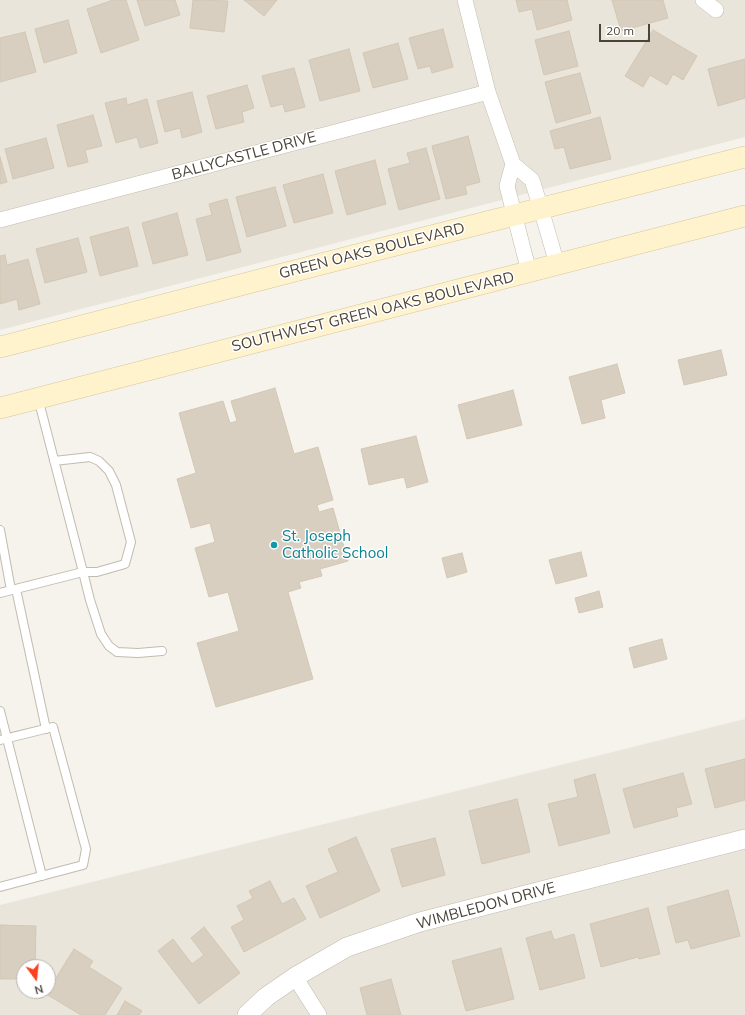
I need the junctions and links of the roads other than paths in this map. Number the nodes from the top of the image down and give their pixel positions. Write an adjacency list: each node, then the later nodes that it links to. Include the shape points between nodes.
1 (465, 0): 4 (street)
2 (703, 0): 3 (street)
3 (716, 10)
4 (488, 92): 6 (street); 10 (street, BALLYCASTLE DRIVE)
5 (745, 157): 7 (main road, GREEN OAKS BOULEVARD)
6 (513, 164): 7 (street, via 532,180); 8 (street, via 507,186)
7 (541, 209): 8 (main road, GREEN OAKS BOULEVARD); 11 (street)
8 (515, 216): 12 (street); 13 (main road, GREEN OAKS BOULEVARD)
9 (745, 216): 11 (main road, SOUTHWEST GREEN OAKS BOULEVARD)
10 (0, 220)
11 (557, 264): 12 (main road, SOUTHWEST GREEN OAKS BOULEVARD)
12 (529, 272): 14 (main road, SOUTHWEST GREEN OAKS BOULEVARD)
13 (0, 347)
14 (38, 398): 15 (main road, SOUTHWEST GREEN OAKS BOULEVARD); 16 (lane)
15 (0, 408)
16 (54, 461): 18 (lane); 18 (lane, via 90,458 99,461 109,471 116,485 131,542 125,564 97,572)
17 (0, 530): 19 (lane)
18 (84, 572): 19 (lane); 21 (lane, via 101,634 109,646 117,652)
19 (14, 589): 20 (lane); 23 (lane)
20 (0, 593)
21 (162, 651)
22 (0, 712): 24 (lane)
23 (46, 729): 24 (lane); 26 (lane, via 53,727 86,849 82,865)
24 (4, 739): 26 (lane)
25 (745, 839): 28 (street, WIMBLEDON DRIVE, via 420,922 347,947)
26 (42, 876): 27 (lane)
27 (0, 887)
28 (295, 977): 29 (street, WIMBLEDON DRIVE, via 266,997); 30 (street)
29 (247, 1015)
30 (320, 1015)

